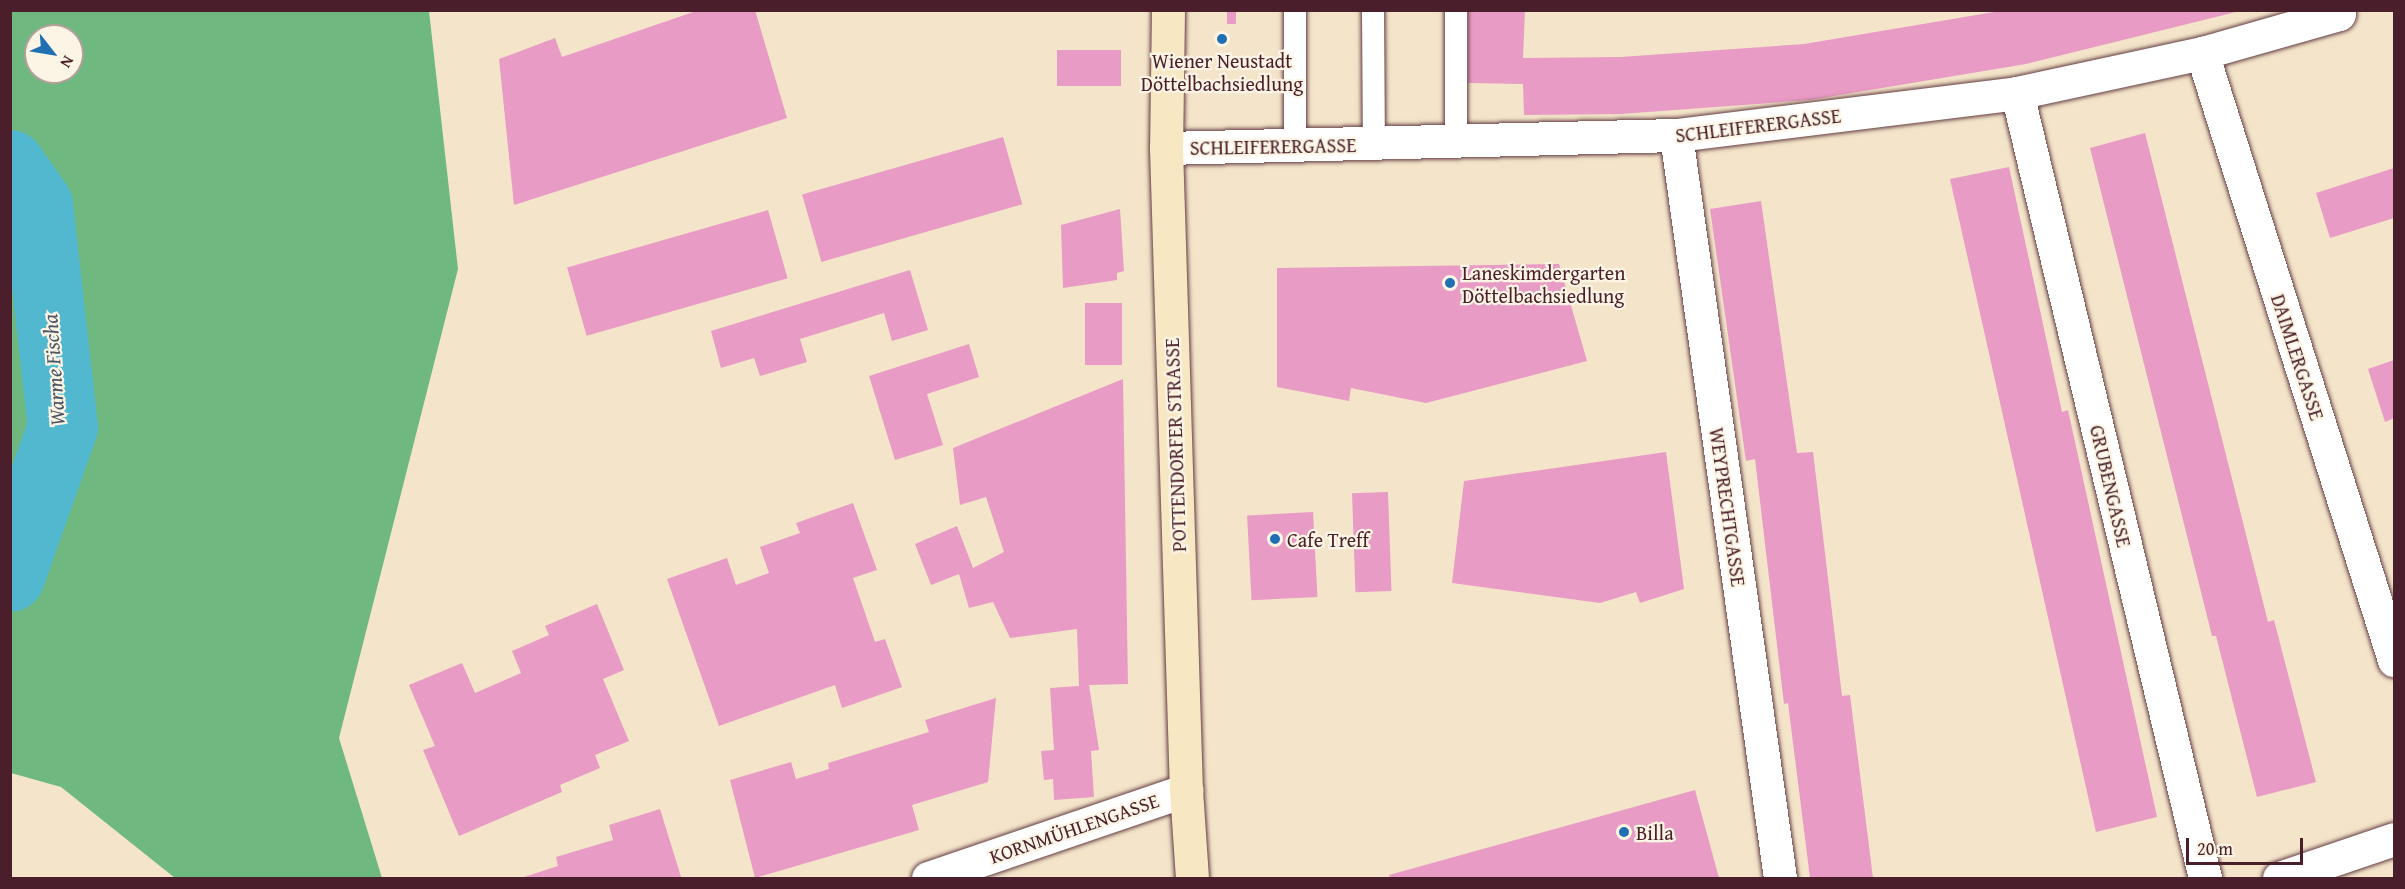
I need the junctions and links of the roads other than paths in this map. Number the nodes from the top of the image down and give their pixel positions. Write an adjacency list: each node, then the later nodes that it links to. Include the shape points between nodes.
1 (1168, 10): 12 (main road, POTTENDORFER STRASSE)
2 (1295, 10): 11 (lane)
3 (1373, 10): 10 (lane)
4 (1456, 10): 9 (lane)
5 (2339, 12): 6 (street, SCHLEIFERERGASSE)
6 (2202, 54): 7 (street, SCHLEIFERERGASSE); 13 (street, DAIMLERGASSE)
7 (2017, 93): 8 (street, SCHLEIFERERGASSE); 19 (street, GRUBENGASSE)
8 (1676, 135): 9 (street, SCHLEIFERERGASSE); 18 (street, WEYPRECHTGASSE)
9 (1456, 142): 10 (street, SCHLEIFERERGASSE)
10 (1374, 144): 11 (street, SCHLEIFERERGASSE)
11 (1295, 146): 12 (street, SCHLEIFERERGASSE)
12 (1166, 148): 14 (main road, POTTENDORFER STRASSE)
13 (2394, 660)
14 (1186, 790): 16 (street, KORNMÜHLENGASSE); 17 (main road, POTTENDORFER STRASSE)
15 (2394, 839): 20 (street)
16 (928, 879)
17 (1192, 879)
18 (1780, 879)
19 (2205, 879)
20 (2279, 879)

